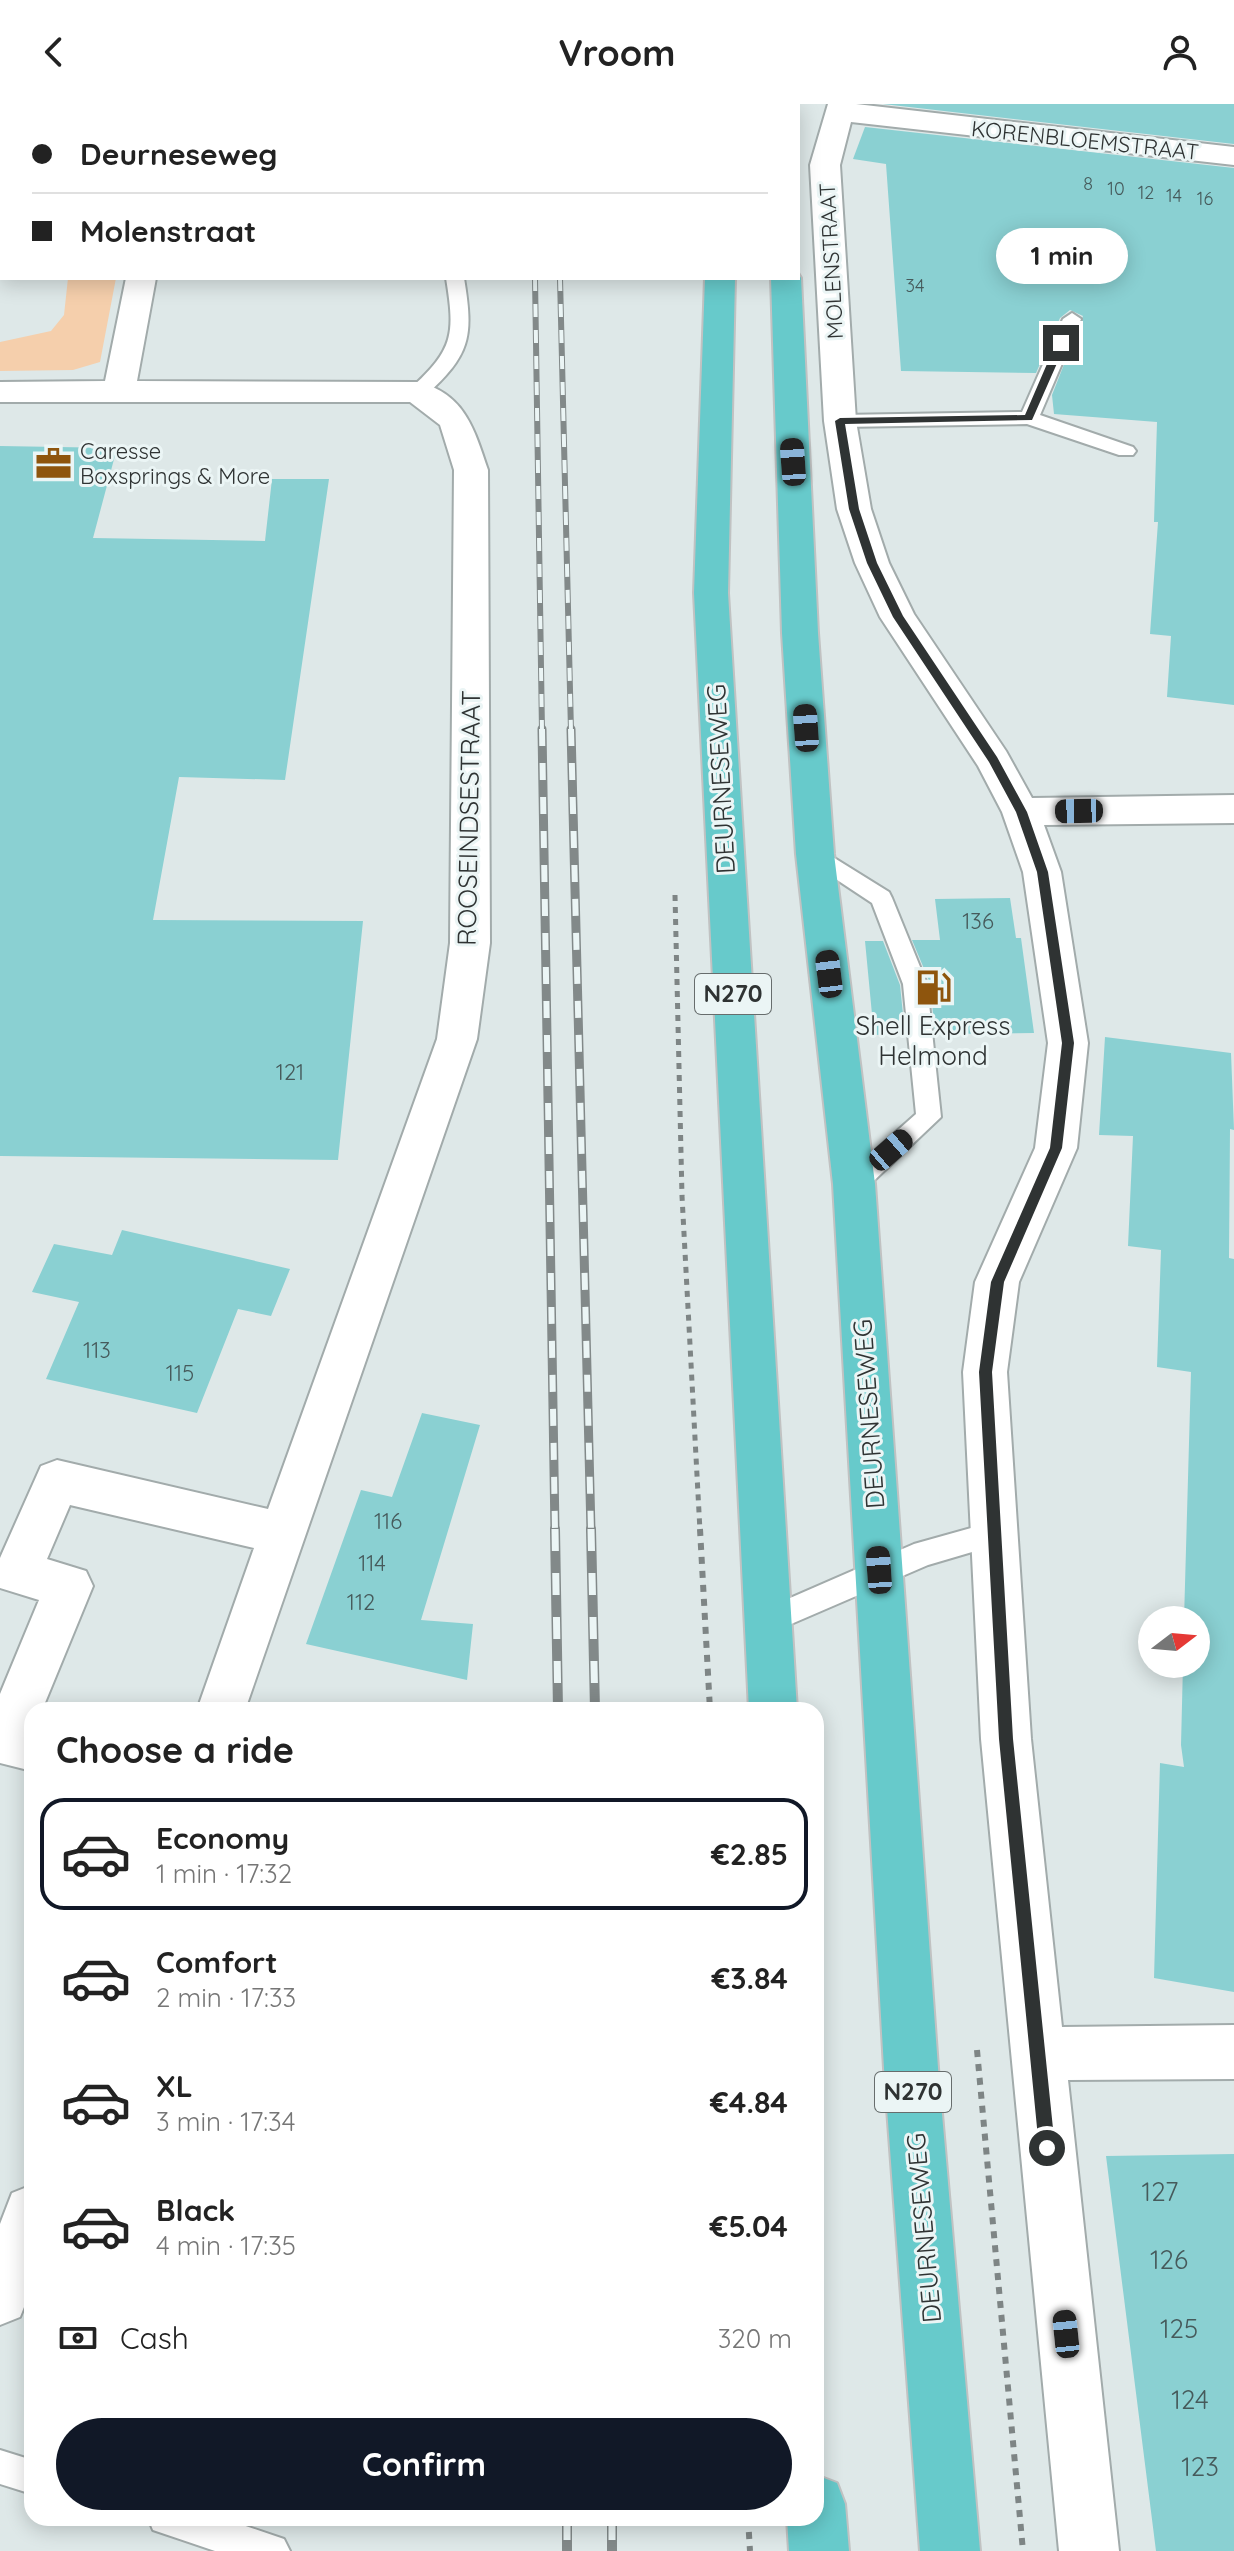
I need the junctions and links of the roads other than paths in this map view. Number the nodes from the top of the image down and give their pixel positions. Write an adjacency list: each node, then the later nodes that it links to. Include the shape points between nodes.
1 (841, 108): 2 (street, KORENBLOEMSTRAAT); 12 (street, MOLENSTRAAT, via 825,165)
2 (1234, 156)
3 (141, 280): 8 (street)
4 (455, 280): 10 (lane, via 463,328 459,349)
5 (720, 280): 21 (main road, DEURNESEWEG / N270, via 711,593)
6 (786, 280): 16 (main road, DEURNESEWEG / N270)
7 (1072, 319): 11 (lane)
8 (119, 391): 9 (street); 10 (street)
9 (0, 392)
10 (418, 392): 19 (street, ROOSEINDSESTRAAT, via 455,420 471,470 470,943 457,1039)
11 (1029, 418): 12 (lane); 13 (lane)
12 (840, 421): 15 (street, MOLENSTRAAT, via 854,509 872,563 898,617 993,760)
13 (1126, 451)
14 (1234, 809): 15 (street)
15 (1021, 812): 18 (street, via 1042,872 1068,1043 1056,1148 997,1282 985,1372)
16 (815, 854): 17 (main road, DEURNESEWEG / N270); 17 (lane, via 881,898 915,984 929,1117)
17 (854, 1184): 20 (main road, DEURNESEWEG / N270)
18 (996, 1533): 20 (lane); 26 (street, via 1006,1739)
19 (283, 1534): 22 (street, ROOSEINDSESTRAAT); 24 (street, via 57,1481 17,1573 69,1586 5,1741)
20 (879, 1570): 21 (lane); 35 (main road, DEURNESEWEG / N270, via 911,2068)
21 (768, 1621): 23 (main road, DEURNESEWEG / N270)
22 (224, 1702)
23 (773, 1702)
24 (24, 1745)
25 (1234, 2052): 26 (street)
26 (1037, 2054): 36 (street)
27 (24, 2234): 28 (street)
28 (0, 2297)
29 (0, 2467): 30 (lane)
30 (24, 2474)
31 (191, 2526): 33 (lane)
32 (817, 2526): 34 (main road)
33 (272, 2551)
34 (819, 2551)
35 (950, 2551)
36 (1089, 2551)

